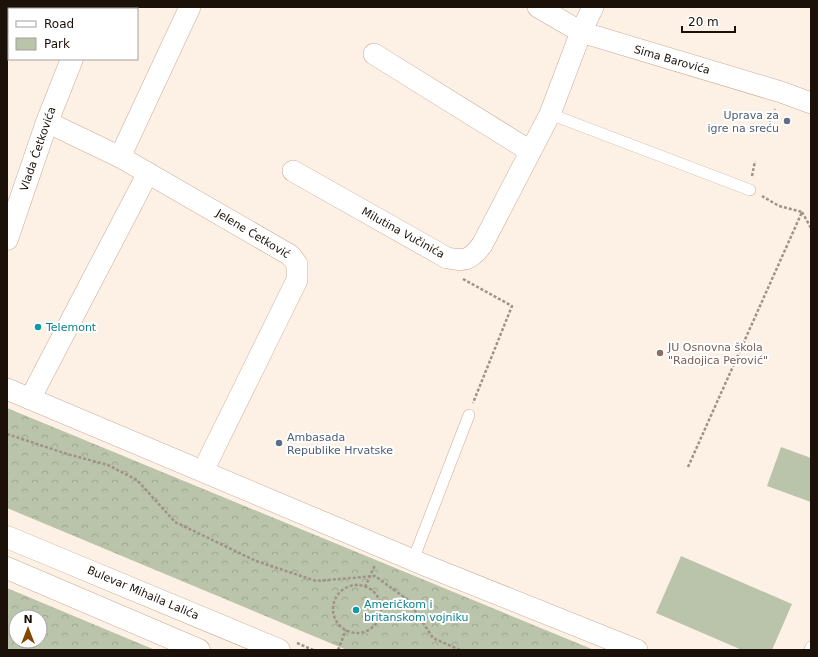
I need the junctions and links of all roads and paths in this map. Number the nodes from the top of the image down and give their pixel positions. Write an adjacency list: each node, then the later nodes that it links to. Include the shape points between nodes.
1 (190, 7): 13 (street)
2 (538, 7): 4 (street, Sima Barovića)
3 (594, 7): 4 (street, Milutina Vučinića)
4 (581, 32): 7 (street, Sima Barovića); 9 (street, Milutina Vučinića)
5 (374, 54): 12 (street)
6 (72, 60): 10 (main road, Vlada Ćetkovića)
7 (781, 92): 8 (street, Sima Barovića); 11 (path)
8 (811, 103)
9 (550, 114): 12 (street, Milutina Vučinića); 17 (lane)
10 (47, 122): 13 (street, Jelene Ćetković); 20 (main road, Vlada Ćetkovića)
11 (766, 132)
12 (530, 151): 21 (street, Milutina Vučinića, via 482,245 473,256 463,260)
13 (120, 157): 16 (street, Jelene Ćetković)
14 (755, 160): 17 (path)
15 (293, 171): 21 (street, Milutina Vučinića)
16 (148, 173): 23 (street); 27 (street, Jelene Ćetković, via 290,255 297,264 297,280)
17 (750, 190): 18 (path, via 779,206)
18 (802, 212): 19 (path); 26 (path)
19 (811, 228)
20 (7, 239)
21 (447, 258): 24 (path, via 465,281 512,306)
22 (7, 389): 23 (street)
23 (30, 399): 27 (street)
24 (469, 415): 30 (lane)
25 (7, 434): 37 (path, via 108,465 138,480 175,522 256,562 316,581 375,576 408,600 433,638)
26 (688, 467)
27 (203, 471): 30 (street)
28 (7, 537): 35 (main road, Bulevar Mihaila Lalića)
29 (378, 559): 32 (path)
30 (412, 560): 38 (street)
31 (7, 568): 34 (main road)
32 (365, 586): 33 (path, via 352,585 345,588 335,599 333,614); 33 (path, via 374,592 378,599 380,607 377,620 371,628 364,631)
33 (346, 630): 36 (path)
34 (199, 650)
35 (279, 650)
36 (338, 650)
37 (460, 650)
38 (637, 650)

